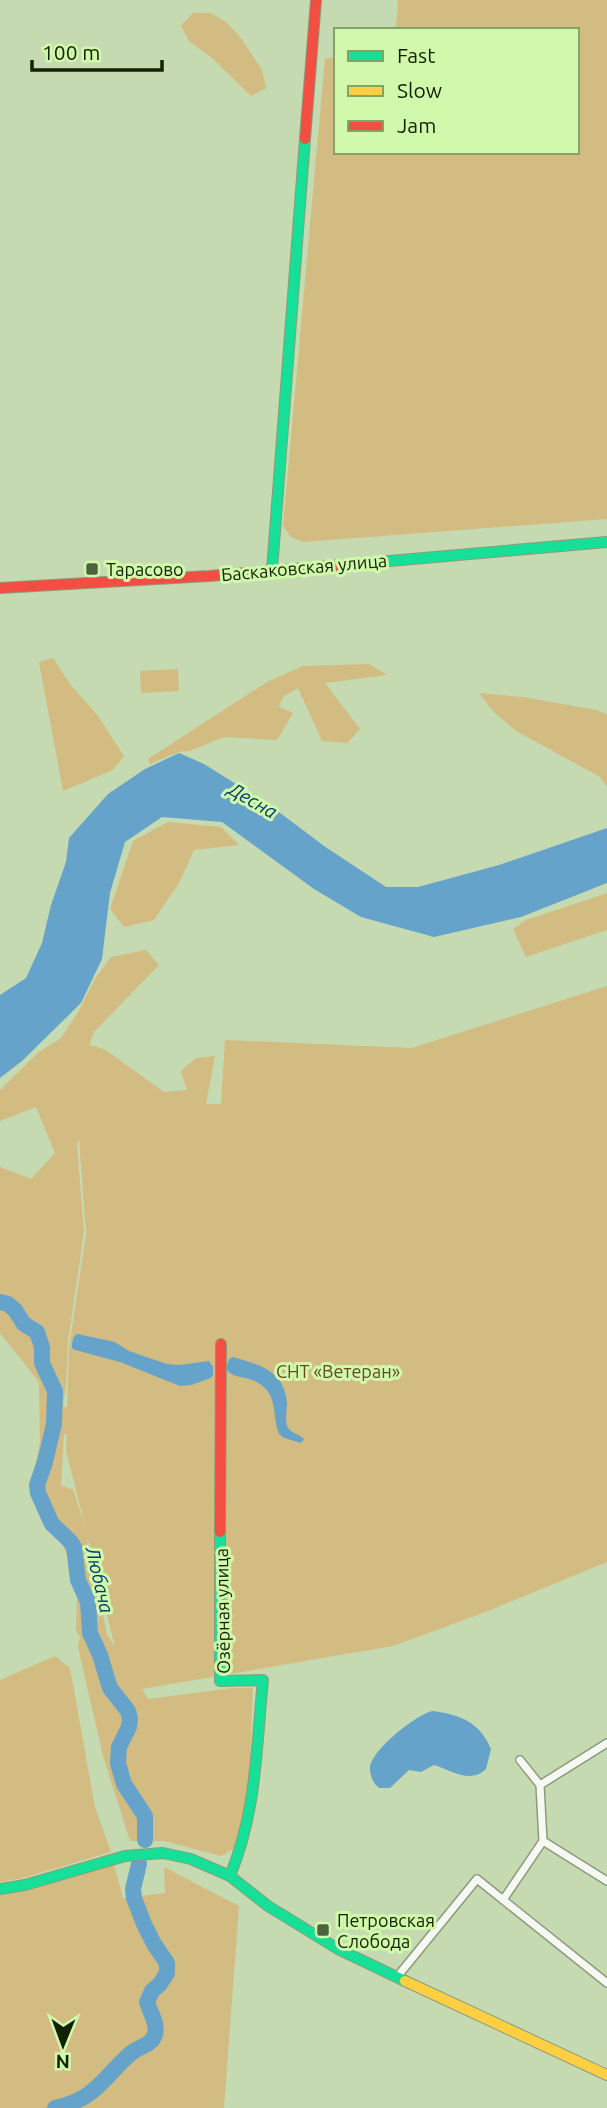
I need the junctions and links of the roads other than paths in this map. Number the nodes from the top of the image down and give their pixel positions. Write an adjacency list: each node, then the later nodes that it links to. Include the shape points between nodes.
1 (316, 0): 3 (street)
2 (607, 542): 3 (street, Баскаковская улица)
3 (272, 570): 4 (street, Баскаковская улица)
4 (0, 588)
5 (221, 1344): 10 (street, Озёрная улица, via 220,1681 263,1681 254,1797 240,1856)
6 (607, 1743): 8 (street)
7 (520, 1760): 8 (street)
8 (540, 1785): 9 (street)
9 (543, 1841): 11 (street); 13 (street)
10 (230, 1877): 12 (street, via 191,1859 151,1853); 14 (street, via 301,1927)
11 (607, 1881)
12 (0, 1889)
13 (502, 1900): 14 (street, via 477,1879); 15 (street)
14 (397, 1977): 16 (street)
15 (607, 1983)
16 (607, 2075)

